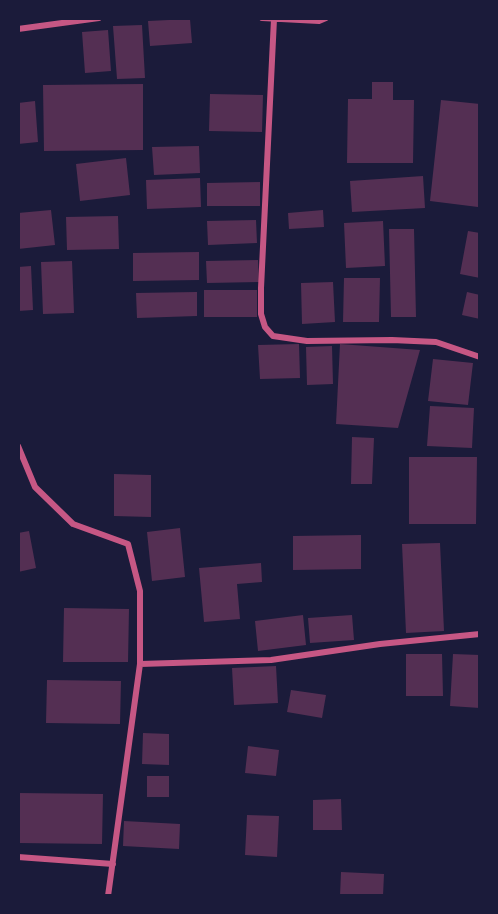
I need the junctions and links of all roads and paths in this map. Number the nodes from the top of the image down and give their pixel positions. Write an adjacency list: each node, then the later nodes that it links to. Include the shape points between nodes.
1 (99, 18): 5 (street)
2 (262, 18): 4 (street)
3 (326, 18): 4 (street)
4 (274, 19): 6 (street, via 261,297 265,327 273,336 307,341 436,342)
5 (18, 29)
6 (480, 357)
7 (18, 446): 9 (street, via 35,487 73,524 128,544 140,591)
8 (480, 634): 9 (street, via 271,660)
9 (140, 664): 11 (street)
10 (18, 857): 11 (street)
11 (113, 864): 12 (street)
12 (108, 896)

